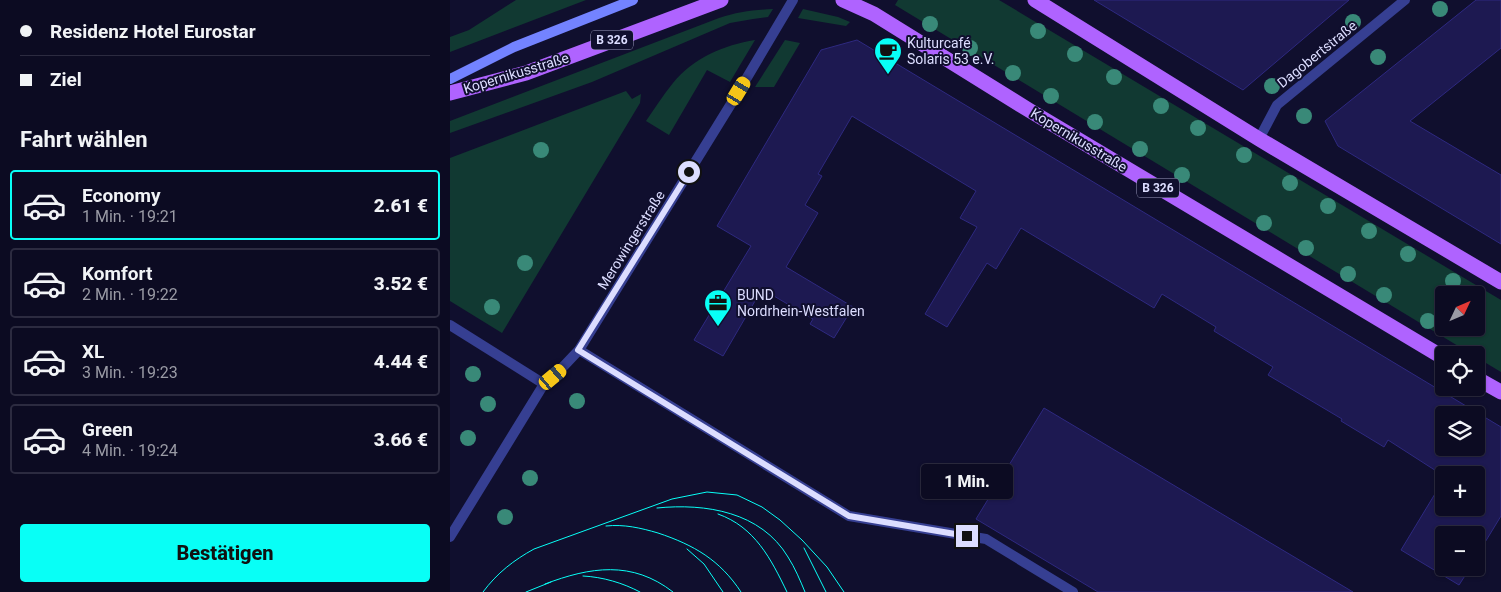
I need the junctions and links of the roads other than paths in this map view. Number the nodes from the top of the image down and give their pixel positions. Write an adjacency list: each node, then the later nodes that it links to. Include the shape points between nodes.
1 (633, 0): 7 (main road, via 514,47)
2 (722, 0): 8 (main road, Kopernikusstraße / B 326, via 526,73)
3 (793, 0): 12 (street, Merowingerstraße)
4 (846, 0): 13 (main road, Kopernikusstraße / B 326)
5 (1036, 0): 9 (main road)
6 (1404, 0): 9 (street, Dagobertstraße, via 1277,105)
7 (450, 79)
8 (450, 93)
9 (1259, 139): 10 (main road)
10 (1501, 282)
11 (450, 325): 15 (street)
12 (578, 350): 15 (street, Merowingerstraße); 18 (street, via 849,516 986,539)
13 (1435, 353)
14 (1485, 383): 16 (main road)
15 (544, 384): 17 (street, Merowingerstraße)
16 (1501, 392)
17 (450, 538)
18 (1072, 592)

